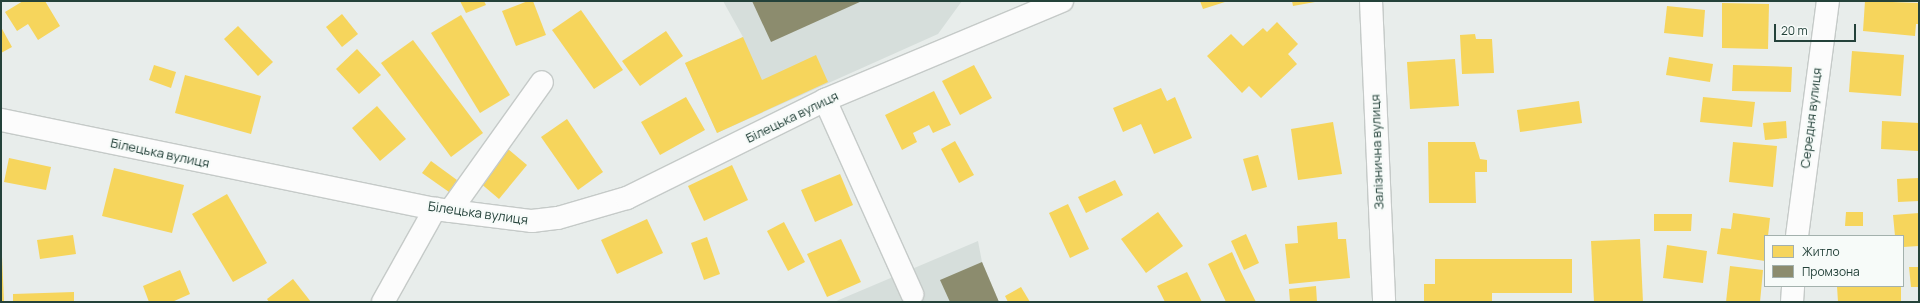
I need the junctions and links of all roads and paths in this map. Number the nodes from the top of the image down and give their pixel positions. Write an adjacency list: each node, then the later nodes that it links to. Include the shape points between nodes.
1 (1062, 1): 5 (street, Білецька вулиця)
2 (1371, 1): 12 (street, Залізнична вулиця)
3 (1828, 1): 8 (street, Середня вулиця)
4 (542, 82): 7 (street)
5 (825, 100): 7 (street, Білецька вулиця, via 628,198 588,212 532,221); 10 (street)
6 (1, 120): 7 (street, Білецька вулиця)
7 (443, 210): 11 (street)
8 (1797, 235)
9 (1794, 287): 13 (street)
10 (912, 294)
11 (383, 302)
12 (1384, 302)
13 (1792, 302)

